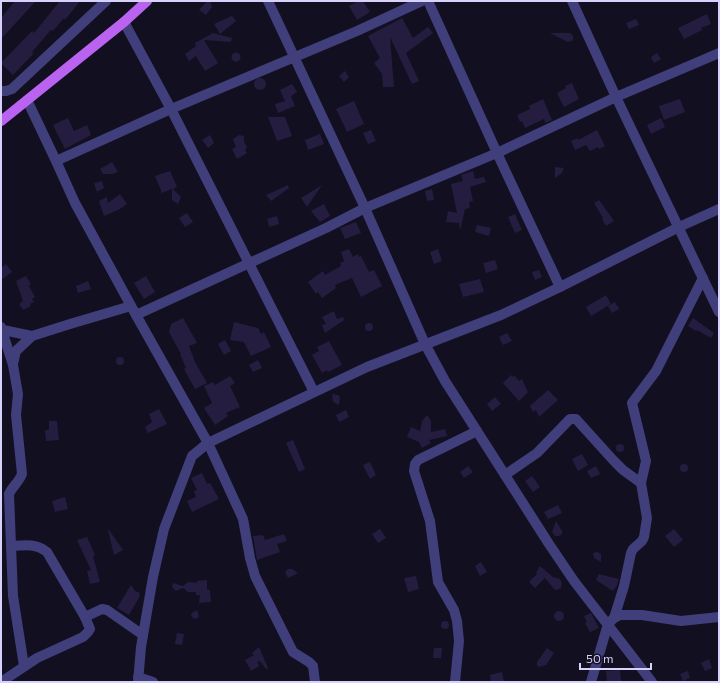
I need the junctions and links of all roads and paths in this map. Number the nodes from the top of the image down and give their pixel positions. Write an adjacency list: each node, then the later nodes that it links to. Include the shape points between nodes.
1 (106, 1): 10 (street, via 12,89)
2 (146, 1): 7 (main road)
3 (268, 1): 9 (street)
4 (422, 1): 9 (street)
5 (428, 1): 15 (street)
6 (572, 1): 11 (street)
7 (124, 22): 12 (main road); 13 (street)
8 (719, 53): 11 (street)
9 (294, 57): 13 (street); 17 (street)
10 (1, 91)
11 (616, 97): 15 (street); 19 (street)
12 (27, 100): 14 (main road); 16 (street)
13 (171, 109): 16 (street); 20 (street)
14 (1, 121)
15 (497, 153): 17 (street); 22 (street)
16 (56, 161): 23 (street, via 75,203)
17 (365, 208): 20 (street); 27 (street)
18 (719, 209): 19 (street)
19 (679, 227): 21 (street); 22 (street)
20 (249, 262): 23 (street); 29 (street)
21 (703, 278): 24 (street); 33 (street, via 656,370 632,403 646,461)
22 (560, 287): 27 (street, via 501,315)
23 (133, 311): 26 (street, via 70,324); 31 (street)
24 (719, 312)
25 (2, 328): 26 (street); 28 (street)
26 (32, 336): 28 (street, via 16,352)
27 (425, 344): 29 (street); 30 (street)
28 (13, 365): 34 (street, via 18,394 16,415 22,474 9,494)
29 (314, 392): 31 (street)
30 (477, 431): 32 (street); 46 (street, via 418,460 414,471 430,521 438,582 457,620 459,641)
31 (208, 443): 39 (street, via 192,456 164,529); 45 (street, via 243,519 255,576 293,652 313,666)
32 (505, 475): 33 (street, via 537,453 570,419 574,418 623,470); 38 (street, via 574,581)
33 (641, 483): 38 (street, via 646,518 644,537 631,553 624,586)
34 (5, 509): 35 (street)
35 (11, 546): 36 (street, via 34,545 47,552); 40 (street, via 12,596)
36 (85, 617): 39 (street, via 102,609 107,610); 40 (street, via 90,629 83,637)
37 (719, 617): 38 (street, via 681,621 642,615 620,615)
38 (611, 621): 41 (street); 47 (street)
39 (143, 635): 43 (street)
40 (24, 666): 42 (street)
41 (643, 670): 48 (street); 49 (street)
42 (5, 680)
43 (138, 680): 44 (street)
44 (153, 682)
45 (315, 682)
46 (455, 682)
47 (591, 682)
48 (644, 682)
49 (652, 682)

